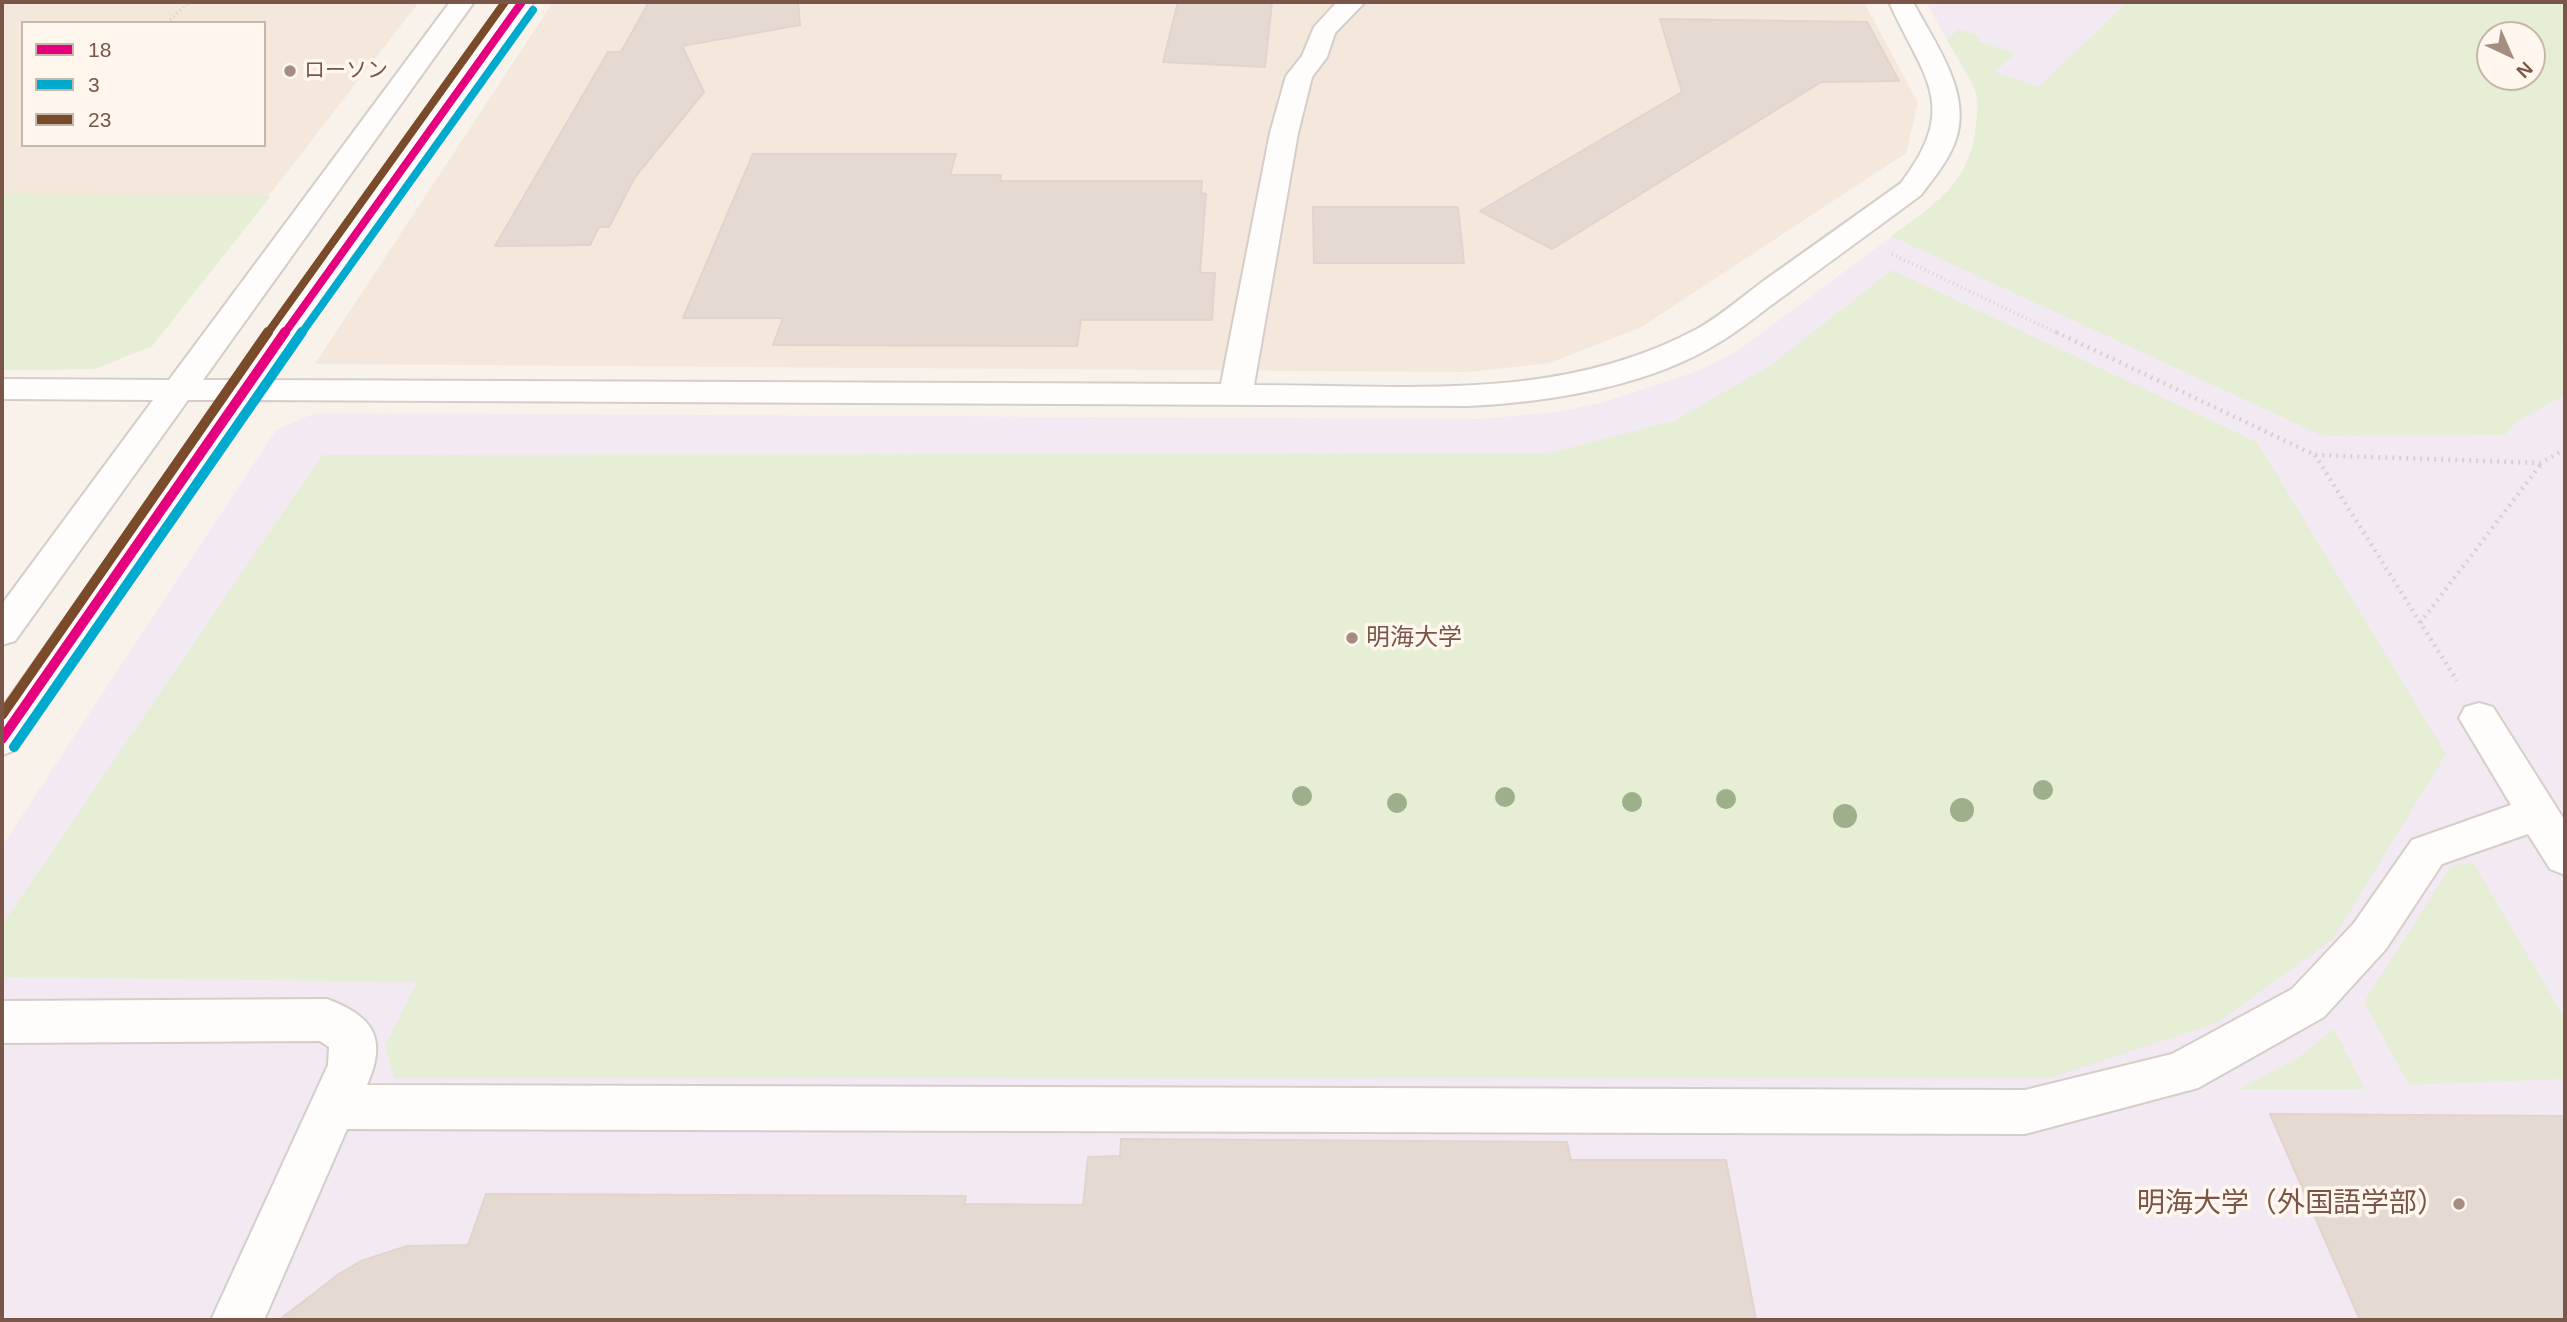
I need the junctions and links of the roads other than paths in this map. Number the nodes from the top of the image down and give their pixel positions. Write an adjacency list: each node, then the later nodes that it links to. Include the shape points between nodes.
1 (462, 2): 7 (street)
2 (522, 2): 6 (street)
3 (1353, 2): 8 (street, via 1323,32 1314,57 1299,76 1284,133)
4 (1901, 2): 8 (street, via 1945,92 1949,118 1944,142 1930,167 1911,189 1711,334 1625,371 1526,393)
5 (2, 389): 7 (street)
6 (244, 389): 7 (street); 8 (street); 11 (street)
7 (179, 390): 9 (street)
8 (1236, 394)
9 (2, 631)
10 (2479, 718): 12 (street)
11 (2, 739)
12 (2538, 813): 13 (street); 15 (street, via 2427,852 2370,936 2308,1003 2181,1073 2025,1112)
13 (2565, 857)
14 (2, 1022): 15 (street, via 327,1020 353,1037 352,1066)
15 (333, 1107): 16 (street)
16 (237, 1320)

